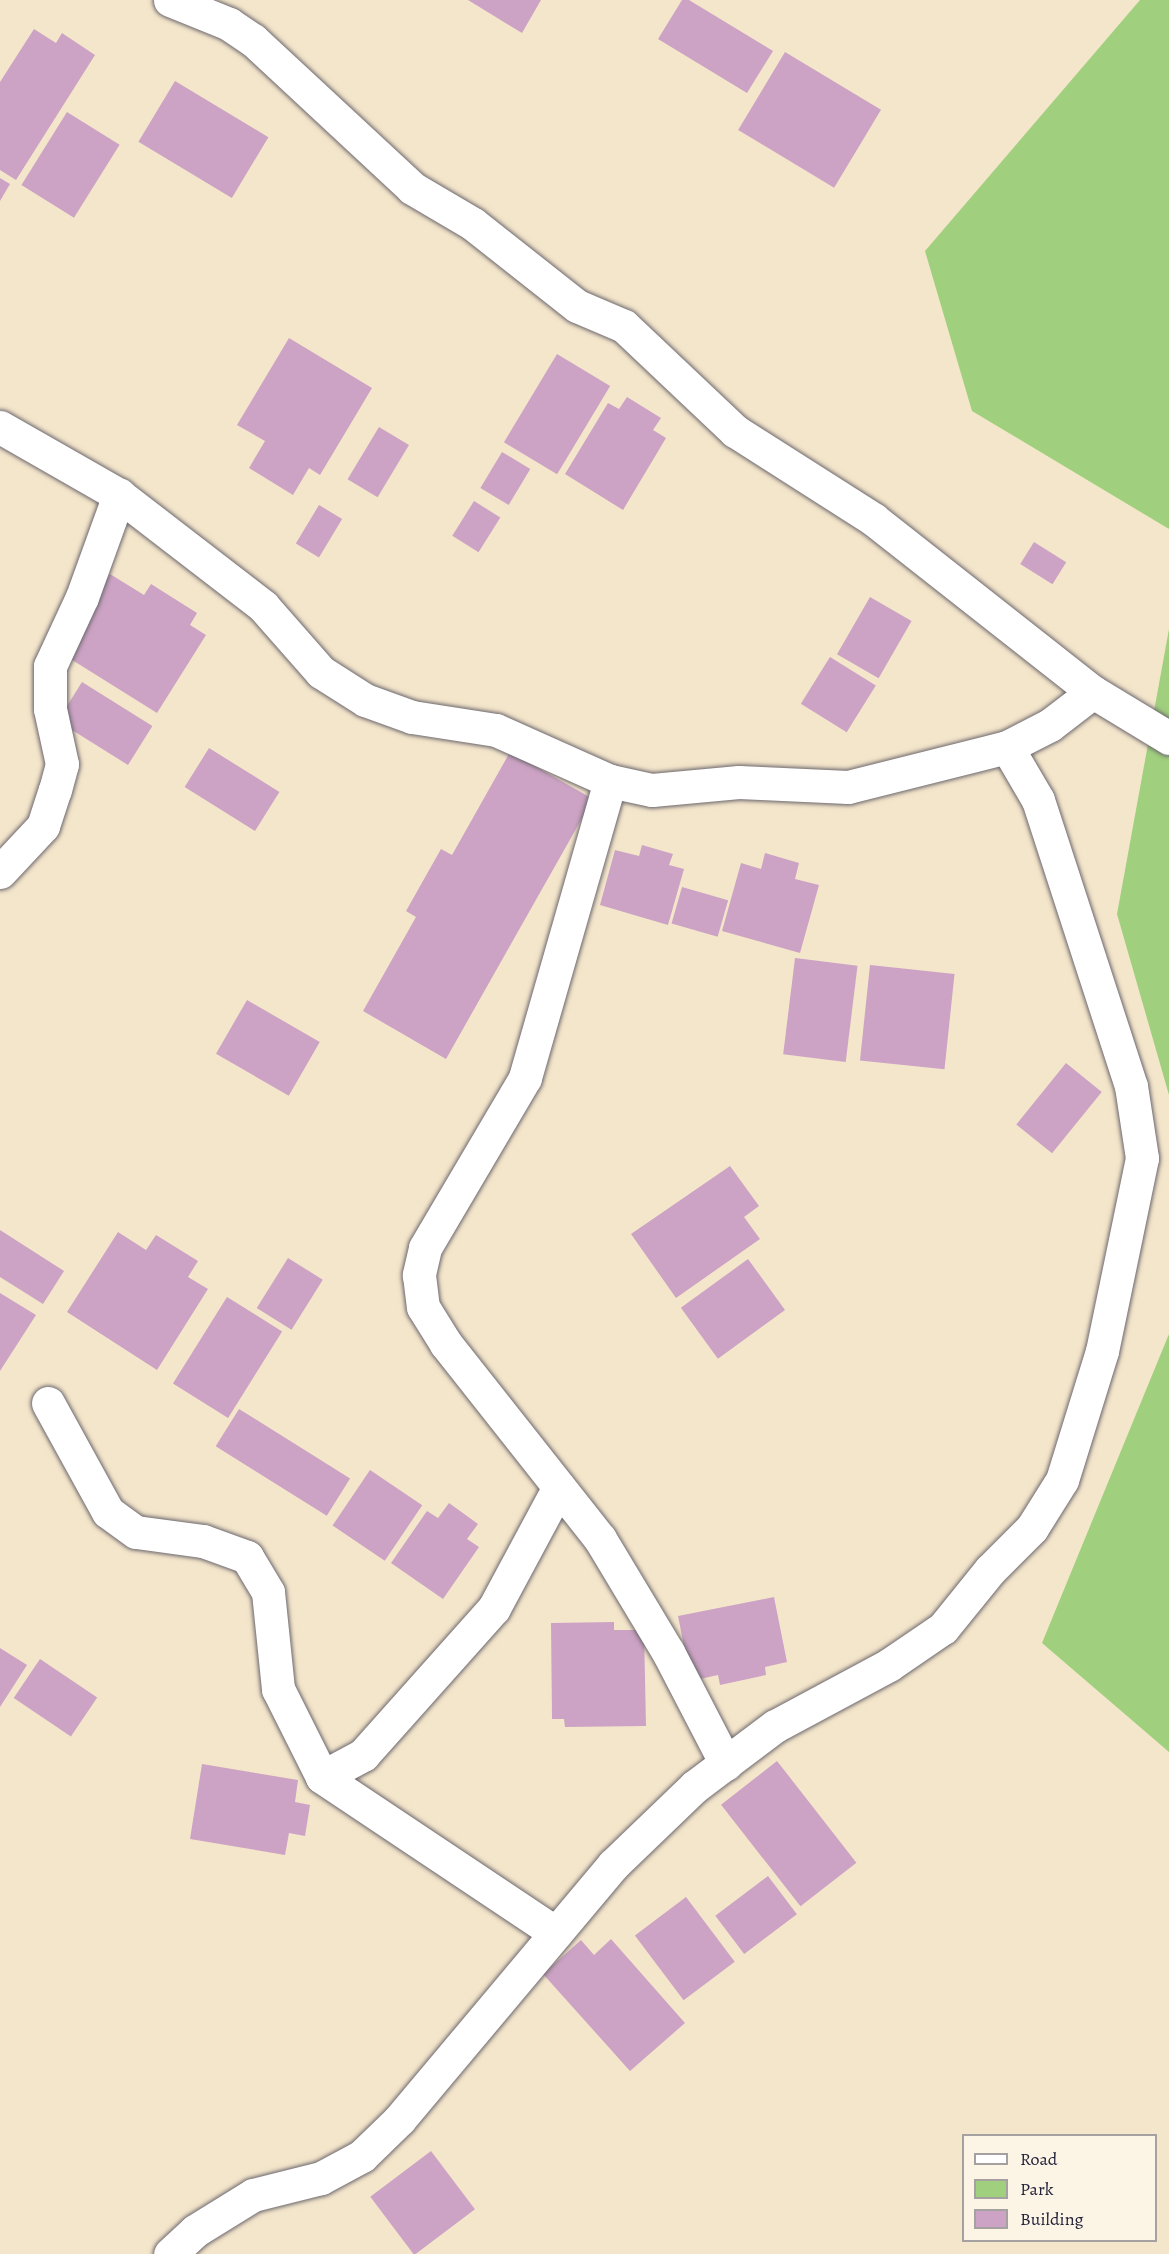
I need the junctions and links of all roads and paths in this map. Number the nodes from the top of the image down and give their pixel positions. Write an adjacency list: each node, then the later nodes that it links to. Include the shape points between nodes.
1 (170, 0): 4 (street, via 229,24 253,40 412,188 473,224 577,306 624,326 735,431 873,519)
2 (0, 427): 3 (street)
3 (119, 495): 7 (street, via 263,606 321,672 365,700 412,717 496,730); 8 (street, via 82,597 50,666 50,709 62,764 55,790 43,826)
4 (1093, 692): 5 (street); 6 (street, via 1050,725)
5 (1169, 738)
6 (1007, 747): 7 (street, via 848,787 739,782 652,790); 11 (street, via 1038,800 1131,1086 1142,1158 1102,1351 1062,1480 1032,1528 990,1570 943,1628 889,1665 776,1726)
7 (610, 781): 10 (street, via 525,1078 425,1248 419,1275 423,1307 447,1344)
8 (0, 872)
9 (48, 1403): 12 (street, via 108,1512 136,1532 203,1541 247,1557 268,1592 278,1689)
10 (559, 1487): 11 (street, via 607,1549 668,1652); 12 (street, via 494,1608 363,1755)
11 (726, 1764): 13 (street, via 694,1787 613,1865)
12 (322, 1777): 13 (street)
13 (556, 1933): 14 (street, via 400,2119 362,2156 321,2178 253,2195 195,2231)
14 (170, 2254)

